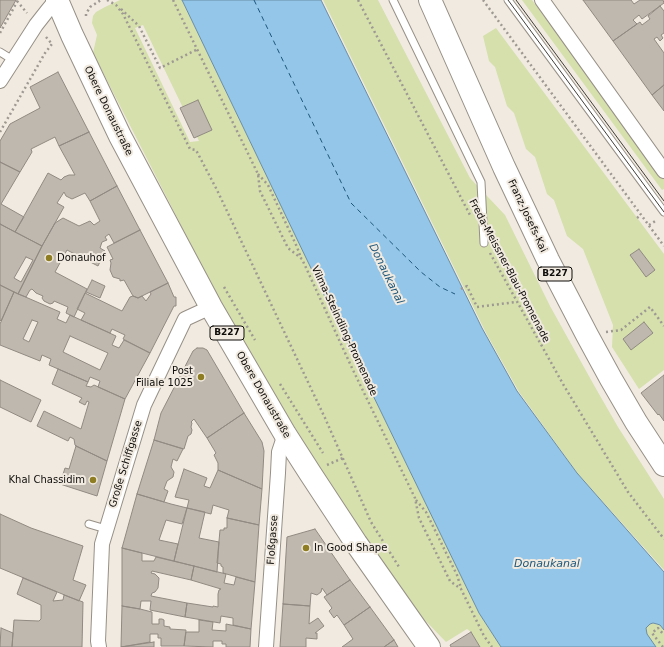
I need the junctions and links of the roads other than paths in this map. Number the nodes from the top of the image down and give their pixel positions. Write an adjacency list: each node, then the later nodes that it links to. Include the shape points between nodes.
1 (57, 0): 7 (street); 12 (main road, Obere Donaustraße / B227, via 120,136)
2 (393, 0): 11 (lane, via 481,182)
3 (430, 0): 14 (main road, Franz-Josefs-Kai / B227, via 548,260 636,422)
4 (508, 0): 10 (lane)
5 (542, 0): 9 (street)
6 (0, 52): 7 (lane)
7 (13, 60): 8 (street)
8 (0, 81)
9 (664, 171)
10 (664, 212)
11 (484, 243)
12 (211, 307): 13 (main road, Obere Donaustraße / B227); 16 (street, Große Schiffgasse, via 185,319 144,405)
13 (285, 434): 18 (street, Floßgasse, via 279,452); 19 (main road, Obere Donaustraße / B227, via 356,543)
14 (664, 465)
15 (89, 524): 16 (lane)
16 (106, 529): 17 (street, Große Schiffgasse, via 102,544)
17 (99, 647)
18 (266, 647)
19 (430, 647)

